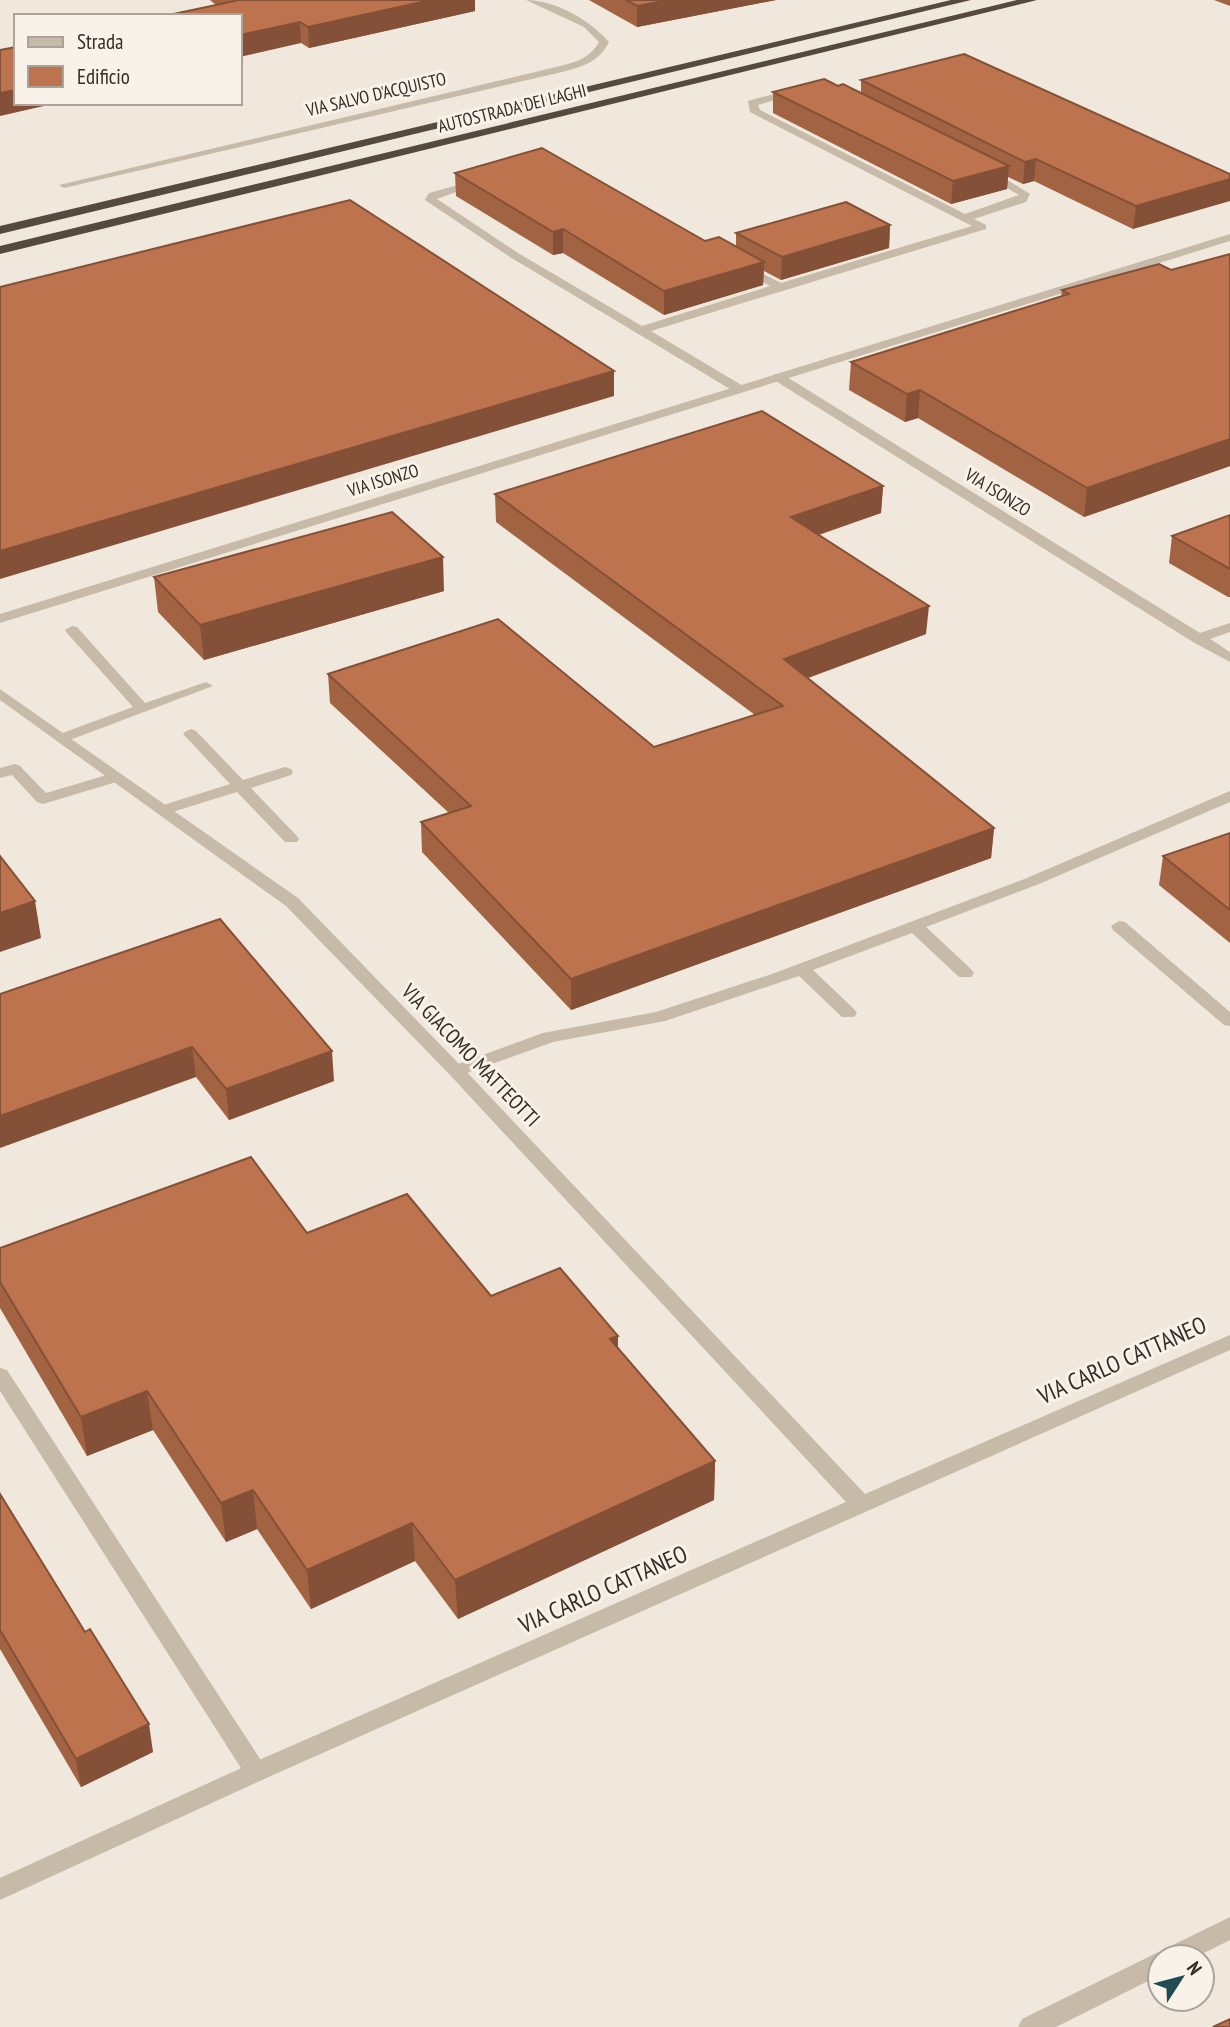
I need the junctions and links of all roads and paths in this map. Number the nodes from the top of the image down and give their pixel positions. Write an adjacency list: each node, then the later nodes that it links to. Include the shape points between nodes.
1 (531, 0): 7 (street, VIA SALVO D'ACQUISTO, via 587,25 604,42 601,50 558,70)
2 (965, 0): 10 (highway, AUTOSTRADA DEI LAGHI)
3 (1031, 0): 8 (highway, AUTOSTRADA DEI LAGHI)
4 (807, 88): 9 (street, via 752,103 755,112)
5 (977, 167): 9 (street, via 1025,194 1022,200)
6 (484, 179): 16 (street, via 445,190 431,200)
7 (64, 185)
8 (211, 199): 12 (highway, AUTOSTRADA DEI LAGHI); 13 (highway)
9 (964, 218): 15 (street, via 982,227)
10 (0, 230)
11 (1230, 237): 17 (street, VIA ISONZO)
12 (0, 250)
13 (0, 258)
14 (731, 261): 15 (street)
15 (780, 287): 16 (street)
16 (642, 330): 18 (street)
17 (778, 377): 18 (street, VIA ISONZO); 22 (street, VIA ISONZO)
18 (739, 389): 19 (street, VIA ISONZO)
19 (0, 619)
20 (1230, 627): 22 (street)
21 (72, 630): 26 (street)
22 (1198, 639): 23 (street, VIA ISONZO)
23 (1230, 659)
24 (206, 686): 26 (street)
25 (0, 693): 28 (street, VIA GIACOMO MATTEOTTI)
26 (142, 708): 28 (street)
27 (191, 734): 32 (street)
28 (62, 738): 31 (street, VIA GIACOMO MATTEOTTI)
29 (285, 772): 32 (street)
30 (0, 773): 31 (street, via 15,769 43,799)
31 (117, 777): 34 (street, VIA GIACOMO MATTEOTTI)
32 (239, 786): 34 (street); 35 (street)
33 (1230, 796): 37 (street)
34 (163, 810): 42 (street, VIA GIACOMO MATTEOTTI, via 292,902)
35 (291, 839)
36 (1119, 926): 41 (street)
37 (916, 927): 38 (street); 39 (street)
38 (802, 969): 40 (street); 42 (street, via 659,1017 549,1037)
39 (965, 973)
40 (848, 1013)
41 (1230, 1021)
42 (457, 1071): 45 (street, VIA GIACOMO MATTEOTTI)
43 (1230, 1342): 45 (street, VIA CARLO CATTANEO)
44 (0, 1375): 46 (street)
45 (861, 1504): 46 (street, VIA CARLO CATTANEO)
46 (256, 1772): 47 (street, VIA CARLO CATTANEO)
47 (0, 1889)
48 (1230, 1928): 49 (street)
49 (1199, 1943)
50 (1146, 1970): 51 (street)
51 (1031, 2027)

